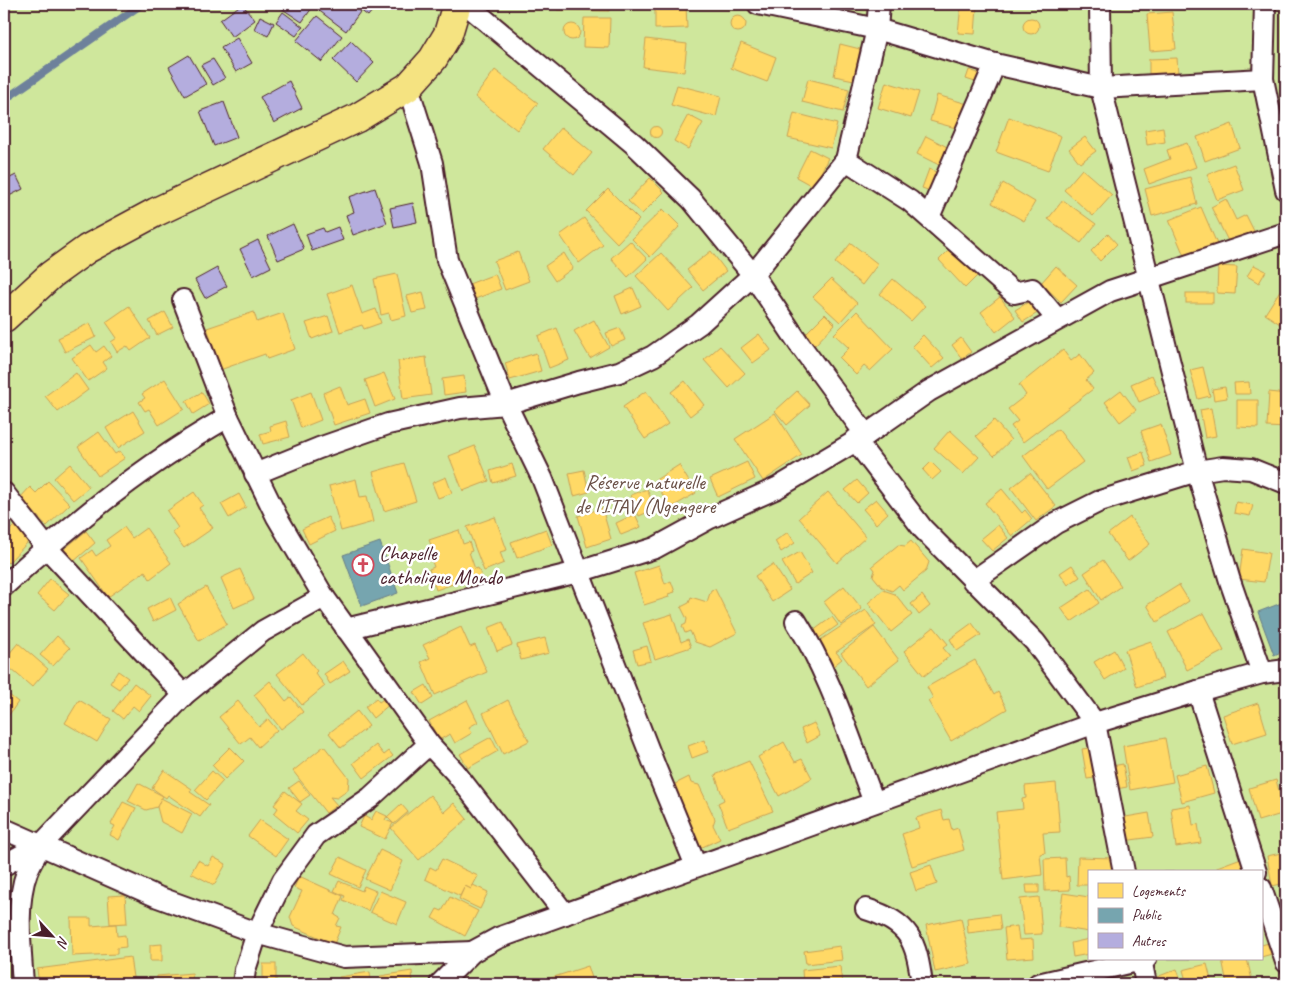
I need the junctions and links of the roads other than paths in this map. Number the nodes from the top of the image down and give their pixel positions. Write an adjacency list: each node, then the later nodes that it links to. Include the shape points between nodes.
1 (457, 4): 10 (highway, via 448,34 433,59)
2 (466, 4): 16 (street, via 634,144 691,199)
3 (758, 4): 7 (street)
4 (879, 4): 7 (street)
5 (1100, 4): 11 (street)
6 (1265, 4): 9 (street)
7 (877, 29): 8 (street); 12 (street)
8 (995, 64): 11 (street); 14 (street)
9 (1263, 79): 11 (street); 13 (street)
10 (408, 87): 19 (highway, via 356,118 156,212 87,249); 21 (street, via 432,163 448,260)
11 (1101, 88): 17 (street)
12 (846, 160): 14 (street); 16 (street)
13 (1286, 190)
14 (929, 217): 20 (street, via 1014,294 1032,288)
15 (1286, 233): 17 (street)
16 (753, 275): 21 (street, via 699,324 653,356 619,372); 23 (street)
17 (1147, 278): 20 (street, via 1110,291); 24 (street)
18 (183, 300): 22 (street)
19 (4, 318)
20 (1057, 320): 23 (street, via 929,391)
21 (506, 404): 25 (street, via 460,408 388,424); 29 (street, via 542,478)
22 (228, 417): 25 (street); 28 (street, via 184,442)
23 (860, 438): 29 (street, via 777,488 710,518 655,548); 30 (street, via 923,529)
24 (1197, 471): 26 (street, via 1223,467 1251,468); 30 (street, via 1091,505 1056,523); 36 (street)
25 (256, 474): 32 (street, via 276,517)
26 (1286, 483)
27 (4, 493): 28 (street)
28 (46, 547): 31 (street); 38 (street)
29 (578, 572): 34 (street); 45 (street)
30 (973, 581): 39 (street, via 1035,642 1076,694)
31 (4, 586)
32 (324, 597): 34 (street); 38 (street, via 264,631)
33 (796, 621): 41 (street, via 834,698)
34 (346, 629): 40 (street)
35 (1286, 670): 36 (street)
36 (1262, 673): 37 (street)
37 (1198, 691): 39 (street); 47 (street)
38 (184, 695): 43 (street)
39 (1094, 724): 41 (street); 46 (street)
40 (429, 744): 50 (street, via 455,772); 52 (street, via 370,798 316,835 283,880)
41 (874, 802): 45 (street)
42 (4, 828): 43 (street)
43 (42, 844): 44 (street); 52 (street, via 149,893); 56 (street, via 27,873 22,900)
44 (4, 865)
45 (696, 866): 50 (street)
46 (1124, 870)
47 (1255, 870)
48 (1262, 891): 51 (street)
49 (866, 909): 59 (street, via 887,916 905,930 917,953)
50 (565, 914): 53 (street, via 498,938)
51 (1274, 929): 55 (street)
52 (257, 933): 53 (street, via 344,957); 57 (street)
53 (472, 952): 58 (street)
54 (1143, 960): 60 (street); 61 (street)
55 (1286, 962)
56 (23, 984)
57 (243, 984)
58 (440, 984)
59 (922, 984)
60 (1038, 984)
61 (1146, 984)

